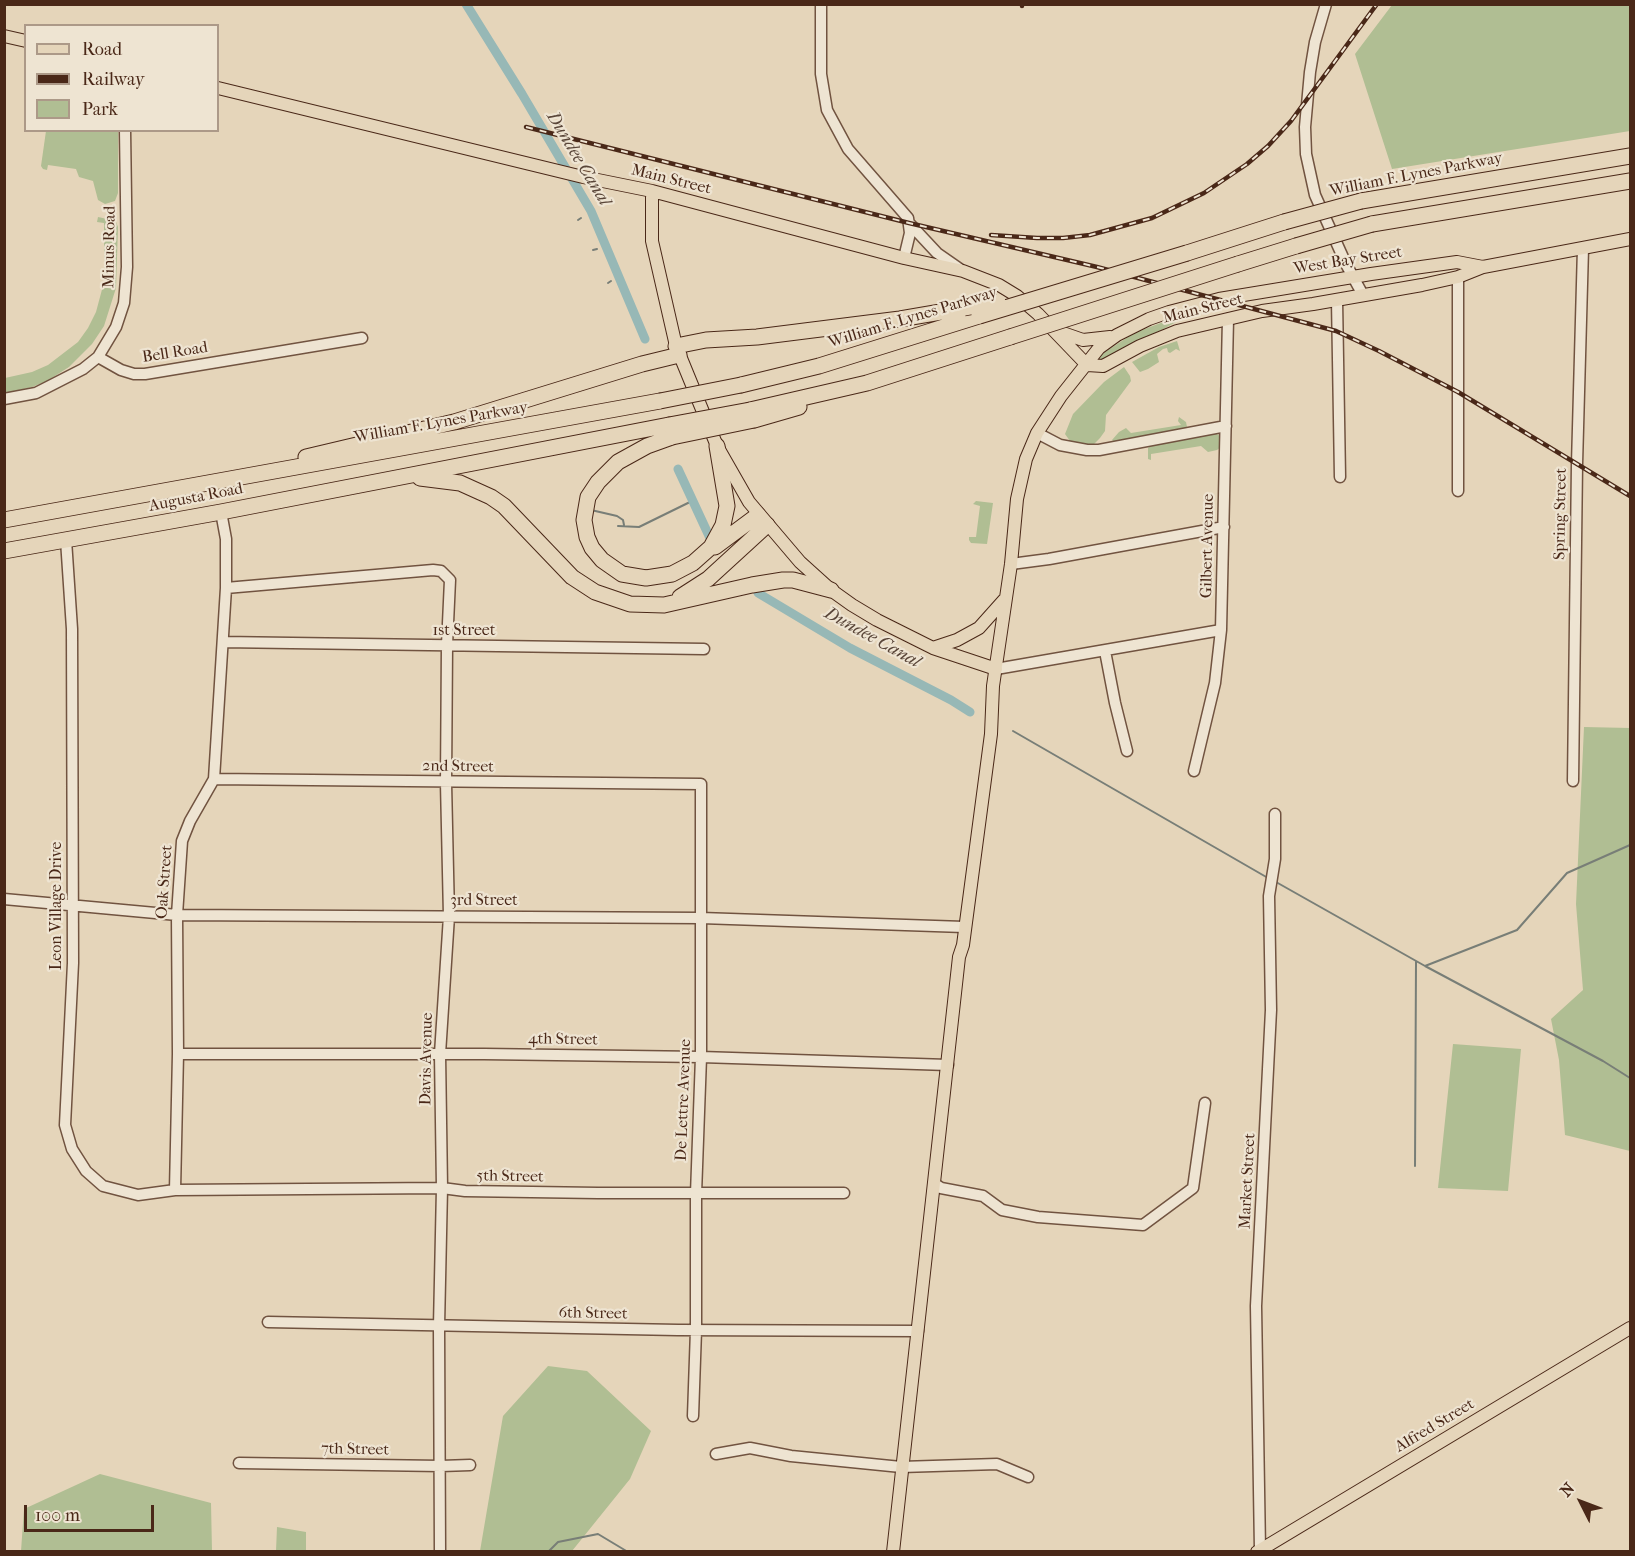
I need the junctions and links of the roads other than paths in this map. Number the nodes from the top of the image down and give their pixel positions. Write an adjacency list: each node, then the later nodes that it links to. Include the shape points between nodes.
1 (821, 4): 10 (street, via 820,74 827,111 848,149)
2 (1326, 4): 16 (street, via 1310,72 1306,154 1315,195)
3 (4, 36): 4 (main road)
4 (24, 41)
5 (219, 88): 9 (main road, Main Street)
6 (125, 132): 28 (street, Minus Road, via 124,303 116,327)
7 (1630, 156): 18 (highway, William F. Lynes Parkway, bridge, via 1361,201)
8 (1630, 181): 32 (highway, bridge, via 1372,224 867,383 752,415)
9 (652, 191): 13 (main road, Main Street); 27 (main road, via 652,241)
10 (909, 223): 13 (street); 15 (street, via 937,253)
11 (1630, 238): 12 (main road, West Bay Street)
12 (1582, 248): 14 (main road, West Bay Street); 61 (street, Spring Street)
13 (904, 258): 15 (main road, Main Street)
14 (1483, 267): 16 (main road, West Bay Street, via 1457,262); 17 (main road, West Bay Street)
15 (963, 271): 24 (main road, Main Street, via 1017,296)
16 (1353, 277): 19 (street); 20 (main road, West Bay Street)
17 (1458, 277): 19 (main road, West Bay Street); 38 (street)
18 (1051, 293): 27 (highway, bridge, via 900,319); 37 (highway, William F. Lynes Parkway, bridge, via 819,366 741,385)
19 (1363, 295): 21 (main road, West Bay Street)
20 (1219, 299): 25 (main road, Main Street, via 1149,319)
21 (1337, 300): 22 (main road, West Bay Street); 35 (street)
22 (1262, 311): 23 (main road, Main Street)
23 (1228, 319): 29 (main road, Main Street, via 1160,337 1103,366); 31 (street, Gilbert Avenue)
24 (1053, 329): 25 (main road, via 1083,340); 29 (main road, Main Street)
25 (1117, 335): 29 (main road, Main Street, via 1099,348)
26 (363, 338): 28 (street, Bell Road, via 145,374 120,370)
27 (676, 346): 34 (main road); 37 (highway, via 642,364 454,422)
28 (98, 357): 30 (street, via 36,393)
29 (1087, 365): 33 (main road)
30 (4, 399)
31 (1226, 426): 33 (street, via 1099,450 1060,445); 42 (street, Gilbert Avenue)
32 (671, 431): 36 (highway); 45 (highway, via 626,457 592,489 585,507 587,537 602,560 634,577 660,578)
33 (1037, 433): 46 (main road, via 1020,486)
34 (717, 446): 41 (main road); 45 (highway, via 727,506 718,537)
35 (1340, 477)
36 (393, 478): 39 (highway, Augusta Road); 50 (highway, via 445,480 476,489 504,506 562,568 584,585 630,604)
37 (198, 486): 40 (highway, Augusta Road)
38 (1458, 491)
39 (221, 512): 43 (highway, Augusta Road); 47 (street, Oak Street, via 226,539)
40 (4, 520)
41 (763, 520): 45 (highway); 48 (main road); 50 (highway, via 708,579)
42 (1224, 527): 46 (street); 51 (street, Gilbert Avenue)
43 (66, 540): 44 (highway, Augusta Road); 66 (street, Leon Village Drive, via 72,629)
44 (4, 551)
45 (698, 560)
46 (1011, 564): 49 (main road)
47 (226, 588): 52 (street, Oak Street); 53 (street, Davis Avenue, via 441,571 450,580)
48 (831, 590): 50 (highway, via 793,580 772,580); 54 (main road, via 877,620)
49 (1005, 599): 54 (main road, via 979,628); 57 (main road)
50 (664, 605)
51 (1221, 630): 56 (street); 59 (street, Gilbert Avenue, via 1215,683)
52 (223, 642): 53 (street, 1st Street); 60 (street, Oak Street)
53 (447, 645): 55 (street, 1st Street); 62 (street, Davis Avenue)
54 (933, 648): 57 (main road)
55 (704, 649)
56 (1105, 651): 57 (street); 58 (street)
57 (996, 669): 70 (main road, via 991,734)
58 (1127, 751)
59 (1194, 771)
60 (214, 779): 62 (street, 2nd Street); 67 (street, Oak Street, via 182,841)
61 (1573, 781)
62 (446, 783): 63 (street, 2nd Street); 68 (street, Davis Avenue)
63 (701, 784): 69 (street, De Lettre Avenue)
64 (1275, 814): 95 (street, Market Street, via 1275,859 1269,896 1271,1010 1256,1306)
65 (4, 900): 66 (street, 3rd Street)
66 (73, 905): 67 (street, 3rd Street); 78 (street, Leon Village Drive, via 65,1125 72,1149 86,1171 103,1186 138,1195)
67 (177, 915): 68 (street, 3rd Street); 71 (street, Oak Street)
68 (449, 916): 69 (street, 3rd Street); 72 (street, Davis Avenue)
69 (701, 918): 70 (street, 3rd Street); 73 (street, De Lettre Avenue)
70 (964, 927): 74 (main road)
71 (178, 1054): 72 (street, 4th Street); 78 (street, Oak Street)
72 (441, 1054): 73 (street, 4th Street); 77 (street, Davis Avenue)
73 (701, 1057): 74 (street, 4th Street); 80 (street, De Lettre Avenue)
74 (948, 1065): 76 (main road)
75 (1205, 1103): 76 (street, via 1193,1188 1143,1225 1038,1217 1002,1210 983,1196)
76 (934, 1184): 85 (main road)
77 (442, 1188): 78 (street, 5th Street); 80 (street, 5th Street); 82 (street, Davis Avenue)
78 (175, 1190)
79 (844, 1193): 80 (street, 5th Street)
80 (696, 1194): 84 (street, De Lettre Avenue)
81 (267, 1322): 82 (street, 6th Street)
82 (439, 1326): 84 (street, 6th Street); 90 (street, Davis Avenue)
83 (1630, 1328): 95 (main road, Alfred Street)
84 (696, 1330): 85 (street, 6th Street); 86 (street, De Lettre Avenue)
85 (918, 1332): 91 (main road)
86 (693, 1416)
87 (716, 1454): 91 (street, via 750,1448)
88 (239, 1463): 90 (street, 7th Street)
89 (470, 1465): 90 (street, 7th Street)
90 (441, 1466): 93 (street, Davis Avenue)
91 (902, 1467): 92 (street, via 997,1464); 94 (main road)
92 (1028, 1477)
93 (440, 1551)
94 (892, 1551)
95 (1259, 1551)

